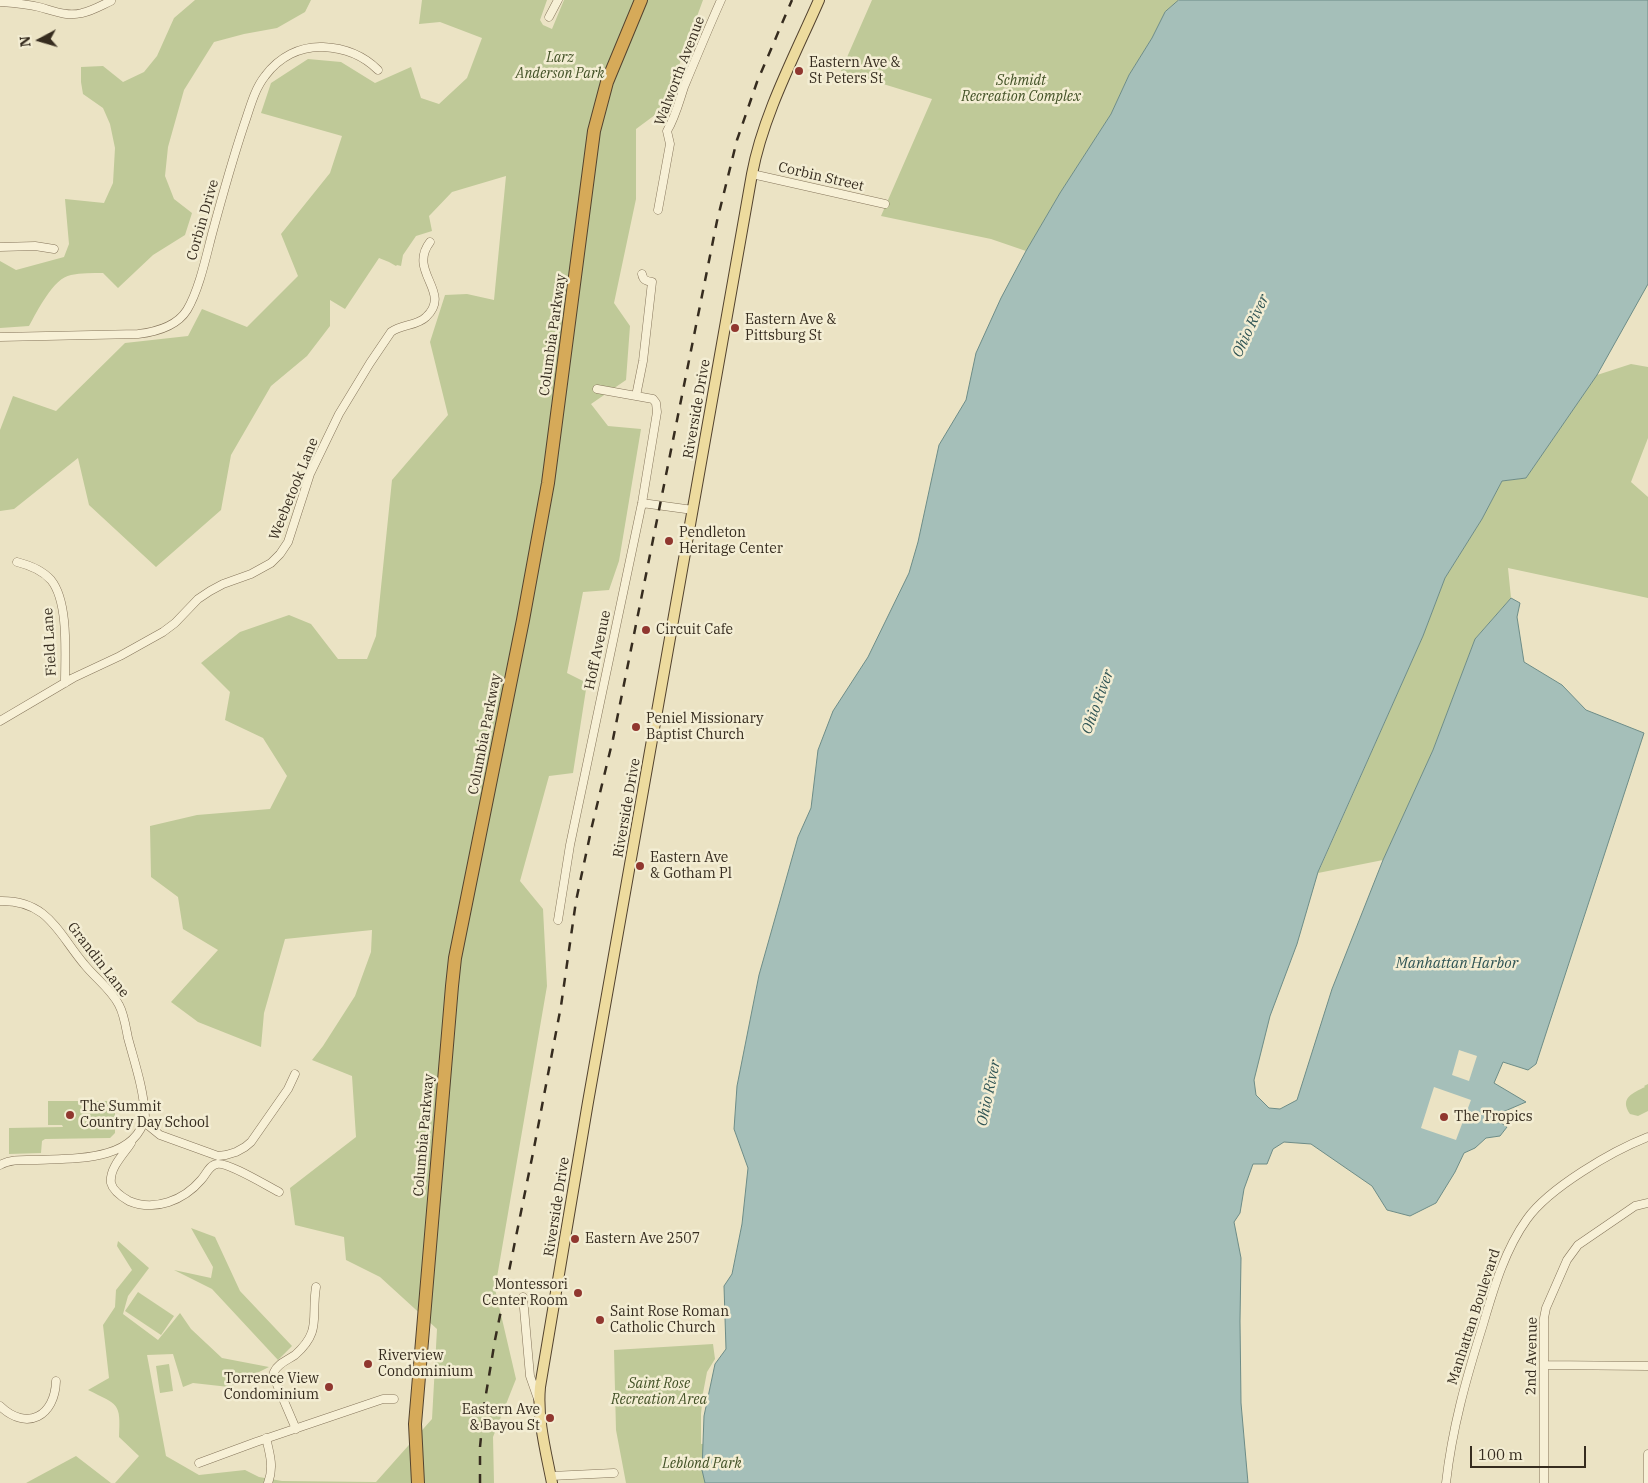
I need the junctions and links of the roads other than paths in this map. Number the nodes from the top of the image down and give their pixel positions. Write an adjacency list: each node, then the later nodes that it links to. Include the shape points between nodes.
1 (558, 0): 7 (street)
2 (641, 0): 48 (highway, Columbia Parkway, via 606,82 594,131 548,483 524,620 455,958 415,1424)
3 (721, 0): 11 (street, Walworth Avenue, via 667,131 670,144)
4 (819, 0): 9 (main road, Riverside Drive, via 767,120)
5 (111, 1): 6 (street, via 73,14)
6 (0, 2)
7 (549, 16)
8 (378, 70): 16 (street, Corbin Drive, via 356,54 321,47 293,52 265,76 254,94 233,158 192,300 186,311 169,325 138,334)
9 (752, 174): 10 (street, Corbin Street); 20 (main road, Riverside Drive)
10 (885, 204)
11 (658, 210)
12 (430, 242): 22 (street, Weebetook Lane, via 425,249 423,264 435,294 433,308 420,321 391,332 370,363 317,458 290,536 280,554 262,570 210,591 162,632)
13 (0, 247): 14 (street)
14 (54, 249)
15 (642, 274): 18 (street, via 646,281 652,282)
16 (0, 337)
17 (597, 389): 18 (street)
18 (638, 396): 19 (street, Hoff Avenue, via 653,400 658,407)
19 (642, 503): 20 (street); 25 (street, Hoff Avenue, via 570,845)
20 (693, 510): 39 (main road, Riverside Drive)
21 (17, 562): 22 (street, Field Lane, via 36,569 52,581 60,600 64,614)
22 (65, 683): 23 (street, Weebetook Lane)
23 (0, 721)
24 (0, 901): 27 (street, Grandin Lane, via 26,904 41,912 113,995 120,1007 136,1069 145,1108)
25 (558, 920)
26 (295, 1074): 27 (street, via 254,1138 245,1147 226,1156 211,1154 160,1135)
27 (144, 1122): 29 (street)
28 (1648, 1137): 49 (street, Manhattan Boulevard, via 1612,1154 1548,1196 1527,1218 1512,1242 1489,1303 1462,1395)
29 (132, 1141): 30 (street, via 95,1156 11,1160); 31 (street, via 113,1169 111,1181 117,1192 132,1202 156,1205 174,1200 188,1193 210,1167 217,1164 228,1165)
30 (0, 1164)
31 (278, 1192)
32 (1648, 1203): 35 (street, 2nd Avenue, via 1635,1206 1584,1240 1568,1260 1546,1308)
33 (316, 1288): 41 (street, via 314,1327 308,1341 274,1372)
34 (523, 1296): 39 (street, via 530,1376)
35 (1544, 1366): 36 (street); 50 (street, 2nd Avenue)
36 (1648, 1366)
37 (56, 1380): 40 (street, via 52,1404 34,1418 20,1418)
38 (394, 1400): 41 (street, via 383,1399)
39 (538, 1401): 46 (main road, Riverside Drive)
40 (0, 1406)
41 (296, 1428): 42 (street)
42 (266, 1438): 44 (street); 47 (street, via 272,1465)
43 (1648, 1454): 51 (street)
44 (199, 1463)
45 (614, 1473): 46 (street)
46 (552, 1480)
47 (268, 1483)
48 (418, 1483)
49 (1446, 1483)
50 (1544, 1483)
51 (1648, 1483)

